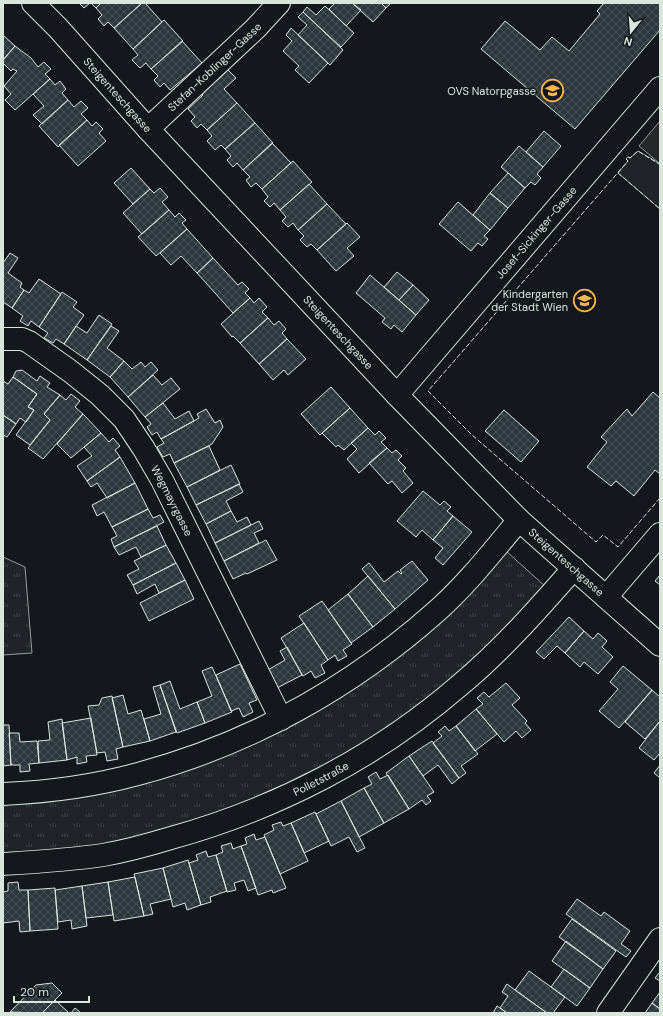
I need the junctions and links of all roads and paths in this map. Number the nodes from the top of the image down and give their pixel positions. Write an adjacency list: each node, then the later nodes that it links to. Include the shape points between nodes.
1 (33, 3): 4 (street, Steigenteschgasse)
2 (279, 3): 4 (street, Stefan-Koblinger-Gasse, via 255,30)
3 (660, 88): 6 (street, Josef-Sickinger-Gasse)
4 (148, 129): 6 (street, Steigenteschgasse)
5 (3, 339): 12 (street, Wegmayrgasse, via 22,339 29,342 100,395 124,419 162,480)
6 (397, 395): 7 (street, Steigenteschgasse)
7 (519, 520): 9 (street, Steigenteschgasse); 12 (street, via 467,582 438,610 375,662)
8 (660, 534): 10 (street)
9 (574, 568): 10 (street, Steigenteschgasse); 14 (street, Polletstraße, via 525,622 460,686 392,736 313,783 208,828 153,843 97,855)
10 (606, 597): 11 (street, Steigenteschgasse)
11 (660, 645)
12 (281, 719): 13 (street, via 230,743 137,775 78,786)
13 (3, 794)
14 (3, 864)
15 (660, 939): 16 (street)
16 (608, 1013)

